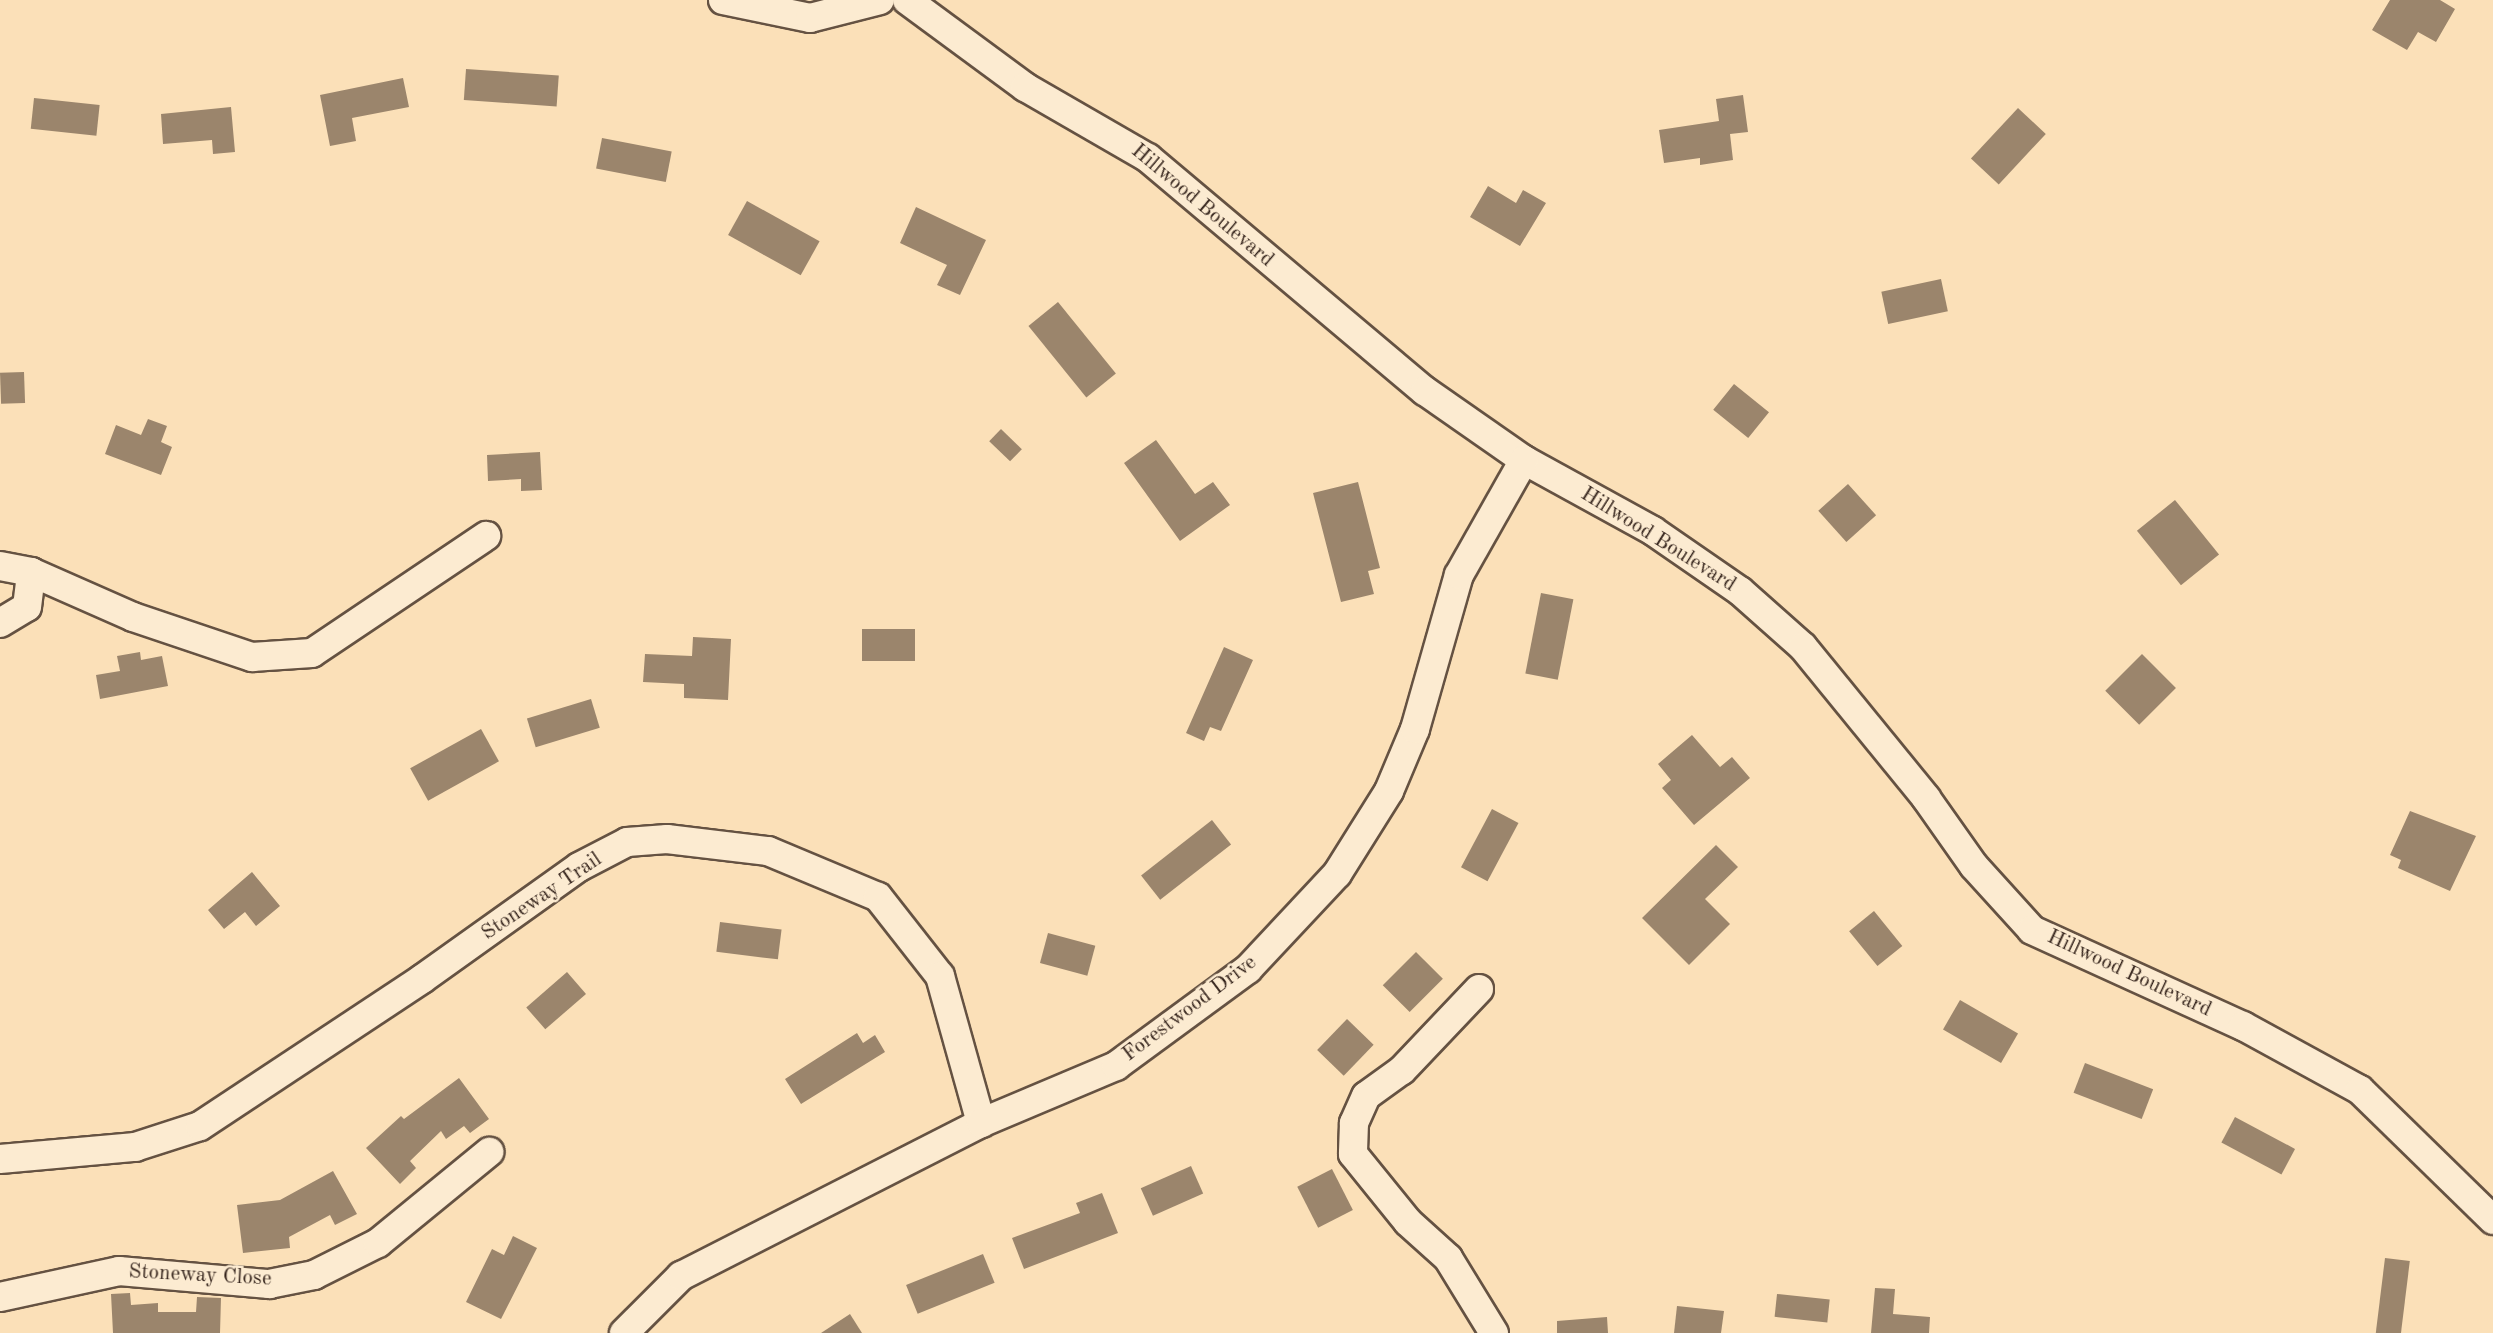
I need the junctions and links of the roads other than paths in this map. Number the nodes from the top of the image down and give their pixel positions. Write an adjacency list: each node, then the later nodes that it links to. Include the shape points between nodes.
1 (723, 0): 2 (street, via 810,18 852,11)
2 (880, 0)
3 (907, 0): 4 (street, Hillwood Boulevard, via 1025,87 1148,159 1353,335)
4 (1524, 460): 10 (street, Forestwood Drive, via 1459,575 1415,729 1389,791 1337,874 1248,969 1116,1066); 13 (street, Hillwood Boulevard, via 1653,531 1740,591 1785,630 1926,798 1974,866 2032,930 2243,1026 2360,1090)
5 (486, 536): 7 (street, via 312,653 252,657 133,617)
6 (0, 566): 7 (street)
7 (31, 572): 8 (street, via 27,607)
8 (0, 623)
9 (1479, 989): 16 (street, via 1402,1070 1366,1096 1354,1123 1353,1154 1408,1222 1448,1258)
10 (981, 1123): 12 (street, Stoneway Trail, via 940,976 878,897 768,851 667,839 627,842 579,867 422,979 200,1126 135,1147); 15 (street, Forestwood Drive, via 681,1276)
11 (489, 1152): 14 (street, Stoneway Close, via 379,1243 314,1275 269,1284 118,1271)
12 (0, 1159)
13 (2493, 1220)
14 (0, 1297)
15 (624, 1333)
16 (1494, 1333)

